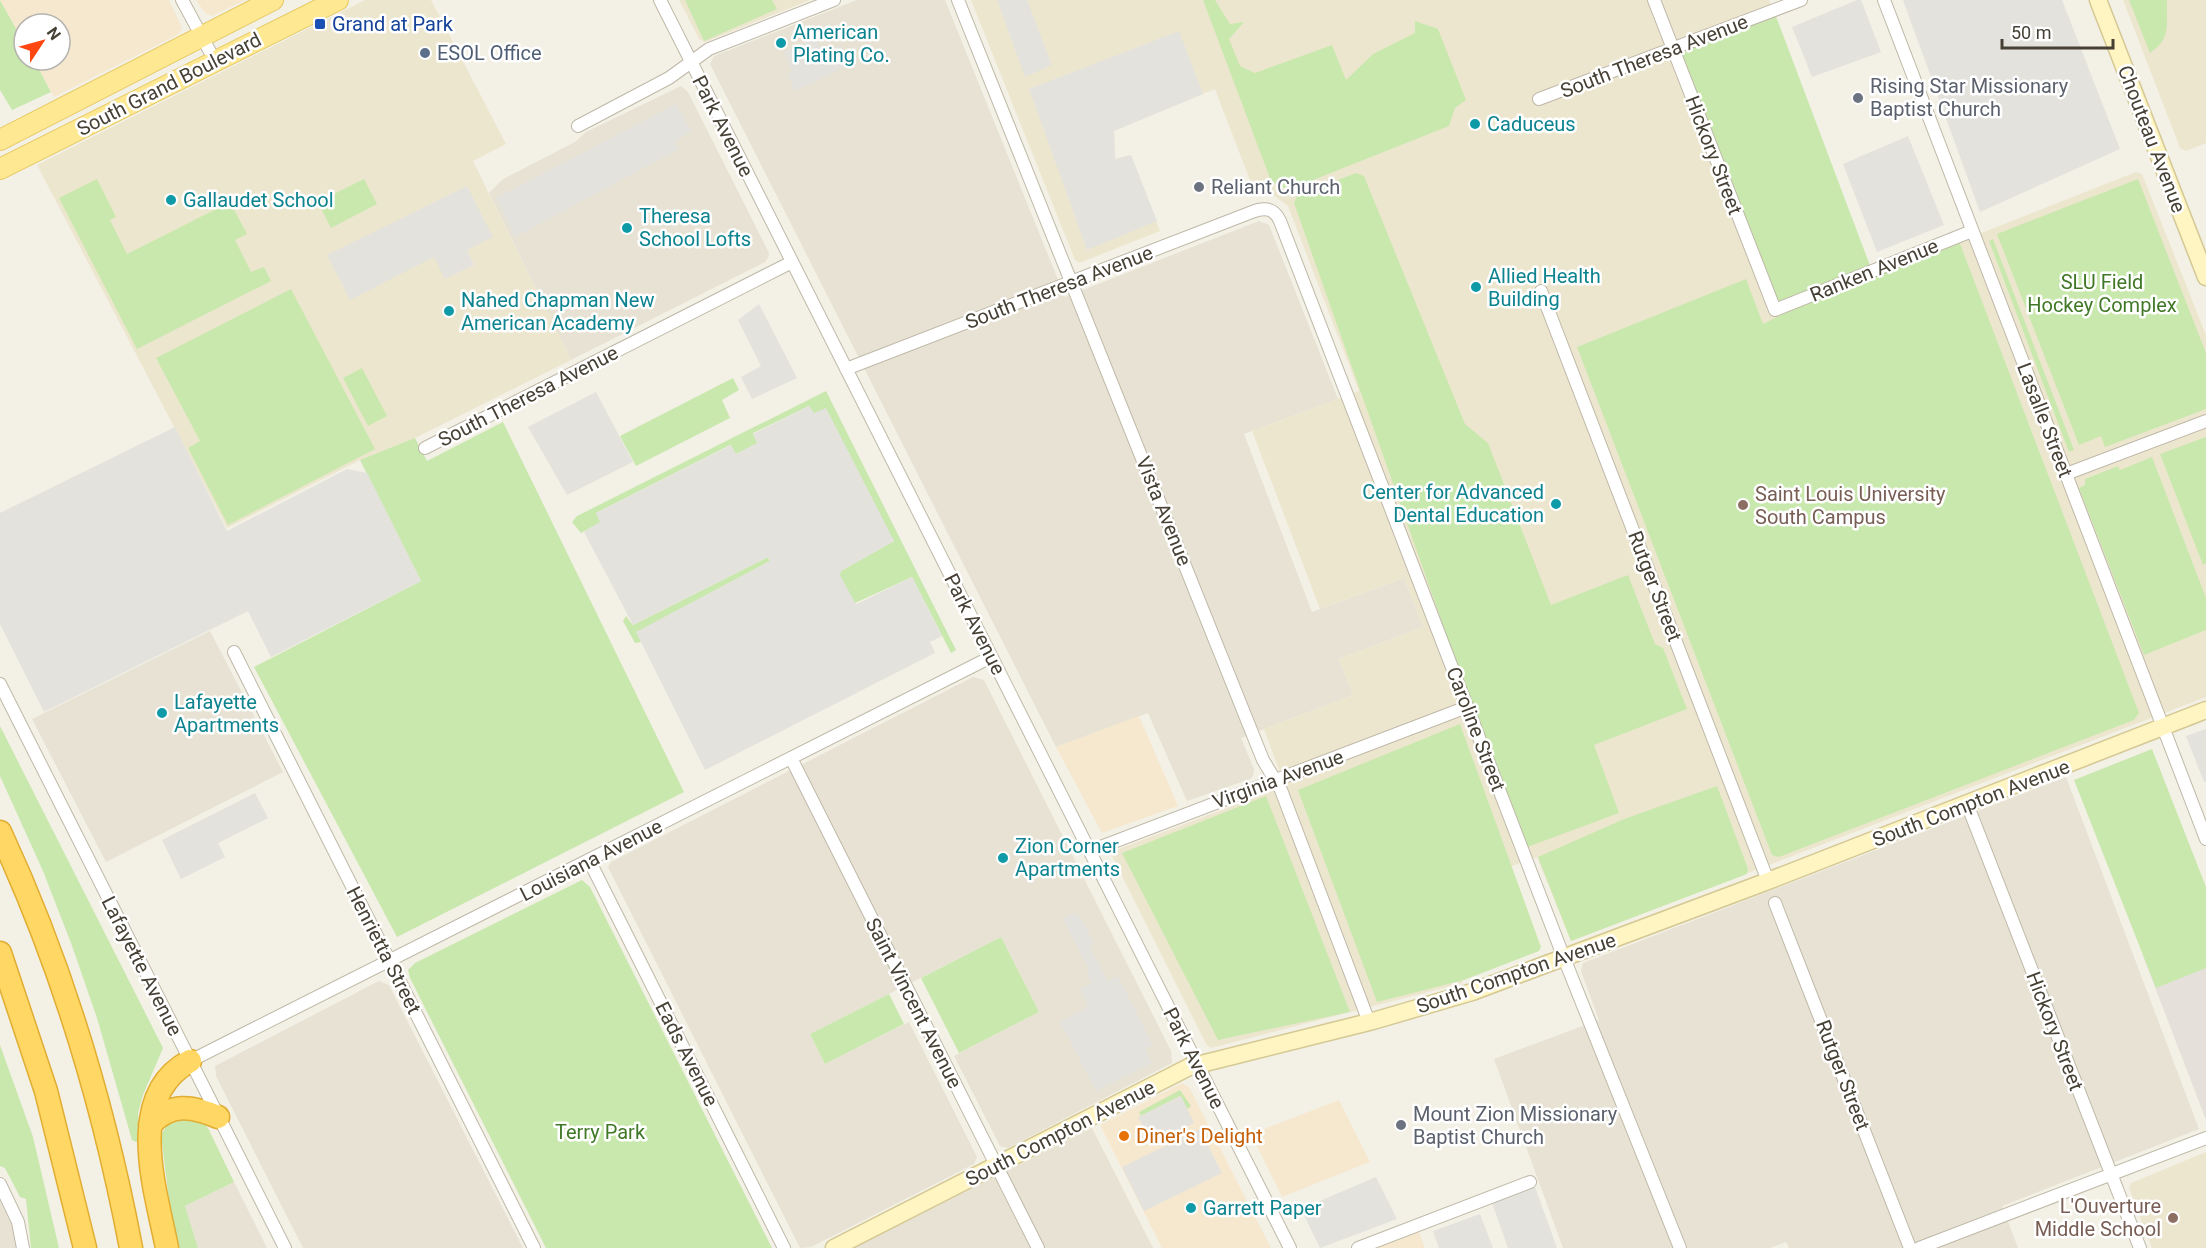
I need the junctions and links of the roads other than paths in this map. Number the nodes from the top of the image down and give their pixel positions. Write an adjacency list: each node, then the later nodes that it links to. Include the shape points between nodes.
1 (182, 0): 11 (street)
2 (273, 0): 11 (main road, South Grand Boulevard)
3 (338, 0): 13 (main road, South Grand Boulevard)
4 (660, 0): 14 (street, Park Avenue)
5 (834, 0): 14 (street, via 709,49)
6 (958, 0): 23 (street, Vista Avenue)
7 (1654, 0): 12 (street, Hickory Street)
8 (1801, 0): 12 (street, South Theresa Avenue)
9 (1884, 0): 20 (street, Lasalle Street)
10 (2098, 0): 22 (main road, Chouteau Avenue)
11 (202, 36): 13 (street); 17 (main road, South Grand Boulevard)
12 (1672, 48): 15 (street, South Theresa Avenue); 25 (street, Hickory Street)
13 (215, 61): 18 (main road, South Grand Boulevard)
14 (691, 62): 16 (street, via 669,78); 21 (street, Park Avenue)
15 (1539, 99)
16 (578, 126)
17 (1, 136): 18 (street)
18 (8, 165)
19 (1272, 211): 23 (street, South Theresa Avenue, via 1259,210); 33 (street, Caroline Street, via 1280,221)
20 (1972, 231): 25 (street, Ranken Avenue); 29 (street, Lasalle Street)
21 (792, 262): 26 (street, Park Avenue); 28 (street, South Theresa Avenue)
22 (2206, 277)
23 (1073, 281): 26 (street, South Theresa Avenue); 37 (street, Vista Avenue)
24 (1541, 291): 43 (street, Rutger Street)
25 (1775, 310)
26 (846, 369): 31 (street, Park Avenue)
27 (2206, 421): 29 (street)
28 (425, 448)
29 (2066, 474): 35 (street, Lasalle Street)
30 (234, 651): 47 (street, Henrietta Street)
31 (991, 657): 36 (street, Louisiana Avenue); 41 (street, Park Avenue)
32 (0, 684): 49 (street, Lafayette Avenue)
33 (1467, 707): 37 (street, Virginia Avenue); 46 (street, Caroline Street)
34 (2206, 710): 35 (main road, South Compton Avenue)
35 (2163, 726): 40 (street, Lasalle Street); 43 (main road, South Compton Avenue)
36 (791, 758): 42 (street, Louisiana Avenue); 54 (street, Saint Vincent Avenue)
37 (1274, 780): 41 (street, Virginia Avenue); 48 (street, Vista Avenue)
38 (1971, 814): 55 (street, Hickory Street)
39 (0, 832): 60 (highway, via 34,913 86,1066)
40 (2206, 839)
41 (1090, 851): 50 (street, Park Avenue)
42 (590, 860): 47 (street, Louisiana Avenue); 64 (street, Eads Avenue)
43 (1768, 881): 46 (main road, South Compton Avenue)
44 (1775, 903): 70 (street, Rutger Street)
45 (0, 953): 59 (highway, via 46,1091)
46 (1564, 958): 48 (main road, South Compton Avenue, via 1472,992); 69 (street, Caroline Street)
47 (390, 962): 49 (street, Louisiana Avenue); 63 (street, Henrietta Street)
48 (1369, 1022): 50 (main road, South Compton Avenue)
49 (190, 1061): 51 (street, Lafayette Avenue); 52 (highway, via 174,1071 164,1084)
50 (1197, 1064): 54 (main road, South Compton Avenue); 67 (street, Park Avenue)
51 (218, 1117): 52 (highway, via 179,1107); 62 (street, Lafayette Avenue)
52 (150, 1125): 61 (highway, via 152,1169)
53 (2206, 1138): 55 (street)
54 (996, 1166): 65 (main road, South Compton Avenue); 66 (street, Saint Vincent Avenue)
55 (2111, 1175): 71 (street); 72 (street, Hickory Street)
56 (1530, 1182): 68 (street)
57 (0, 1184): 58 (street, via 18,1222)
58 (23, 1248)
59 (85, 1248)
60 (131, 1248)
61 (167, 1248)
62 (285, 1248)
63 (534, 1248)
64 (784, 1248)
65 (834, 1248)
66 (1038, 1248)
67 (1290, 1248)
68 (1358, 1248)
69 (1680, 1248)
70 (1910, 1248)
71 (1919, 1248)
72 (2139, 1248)

